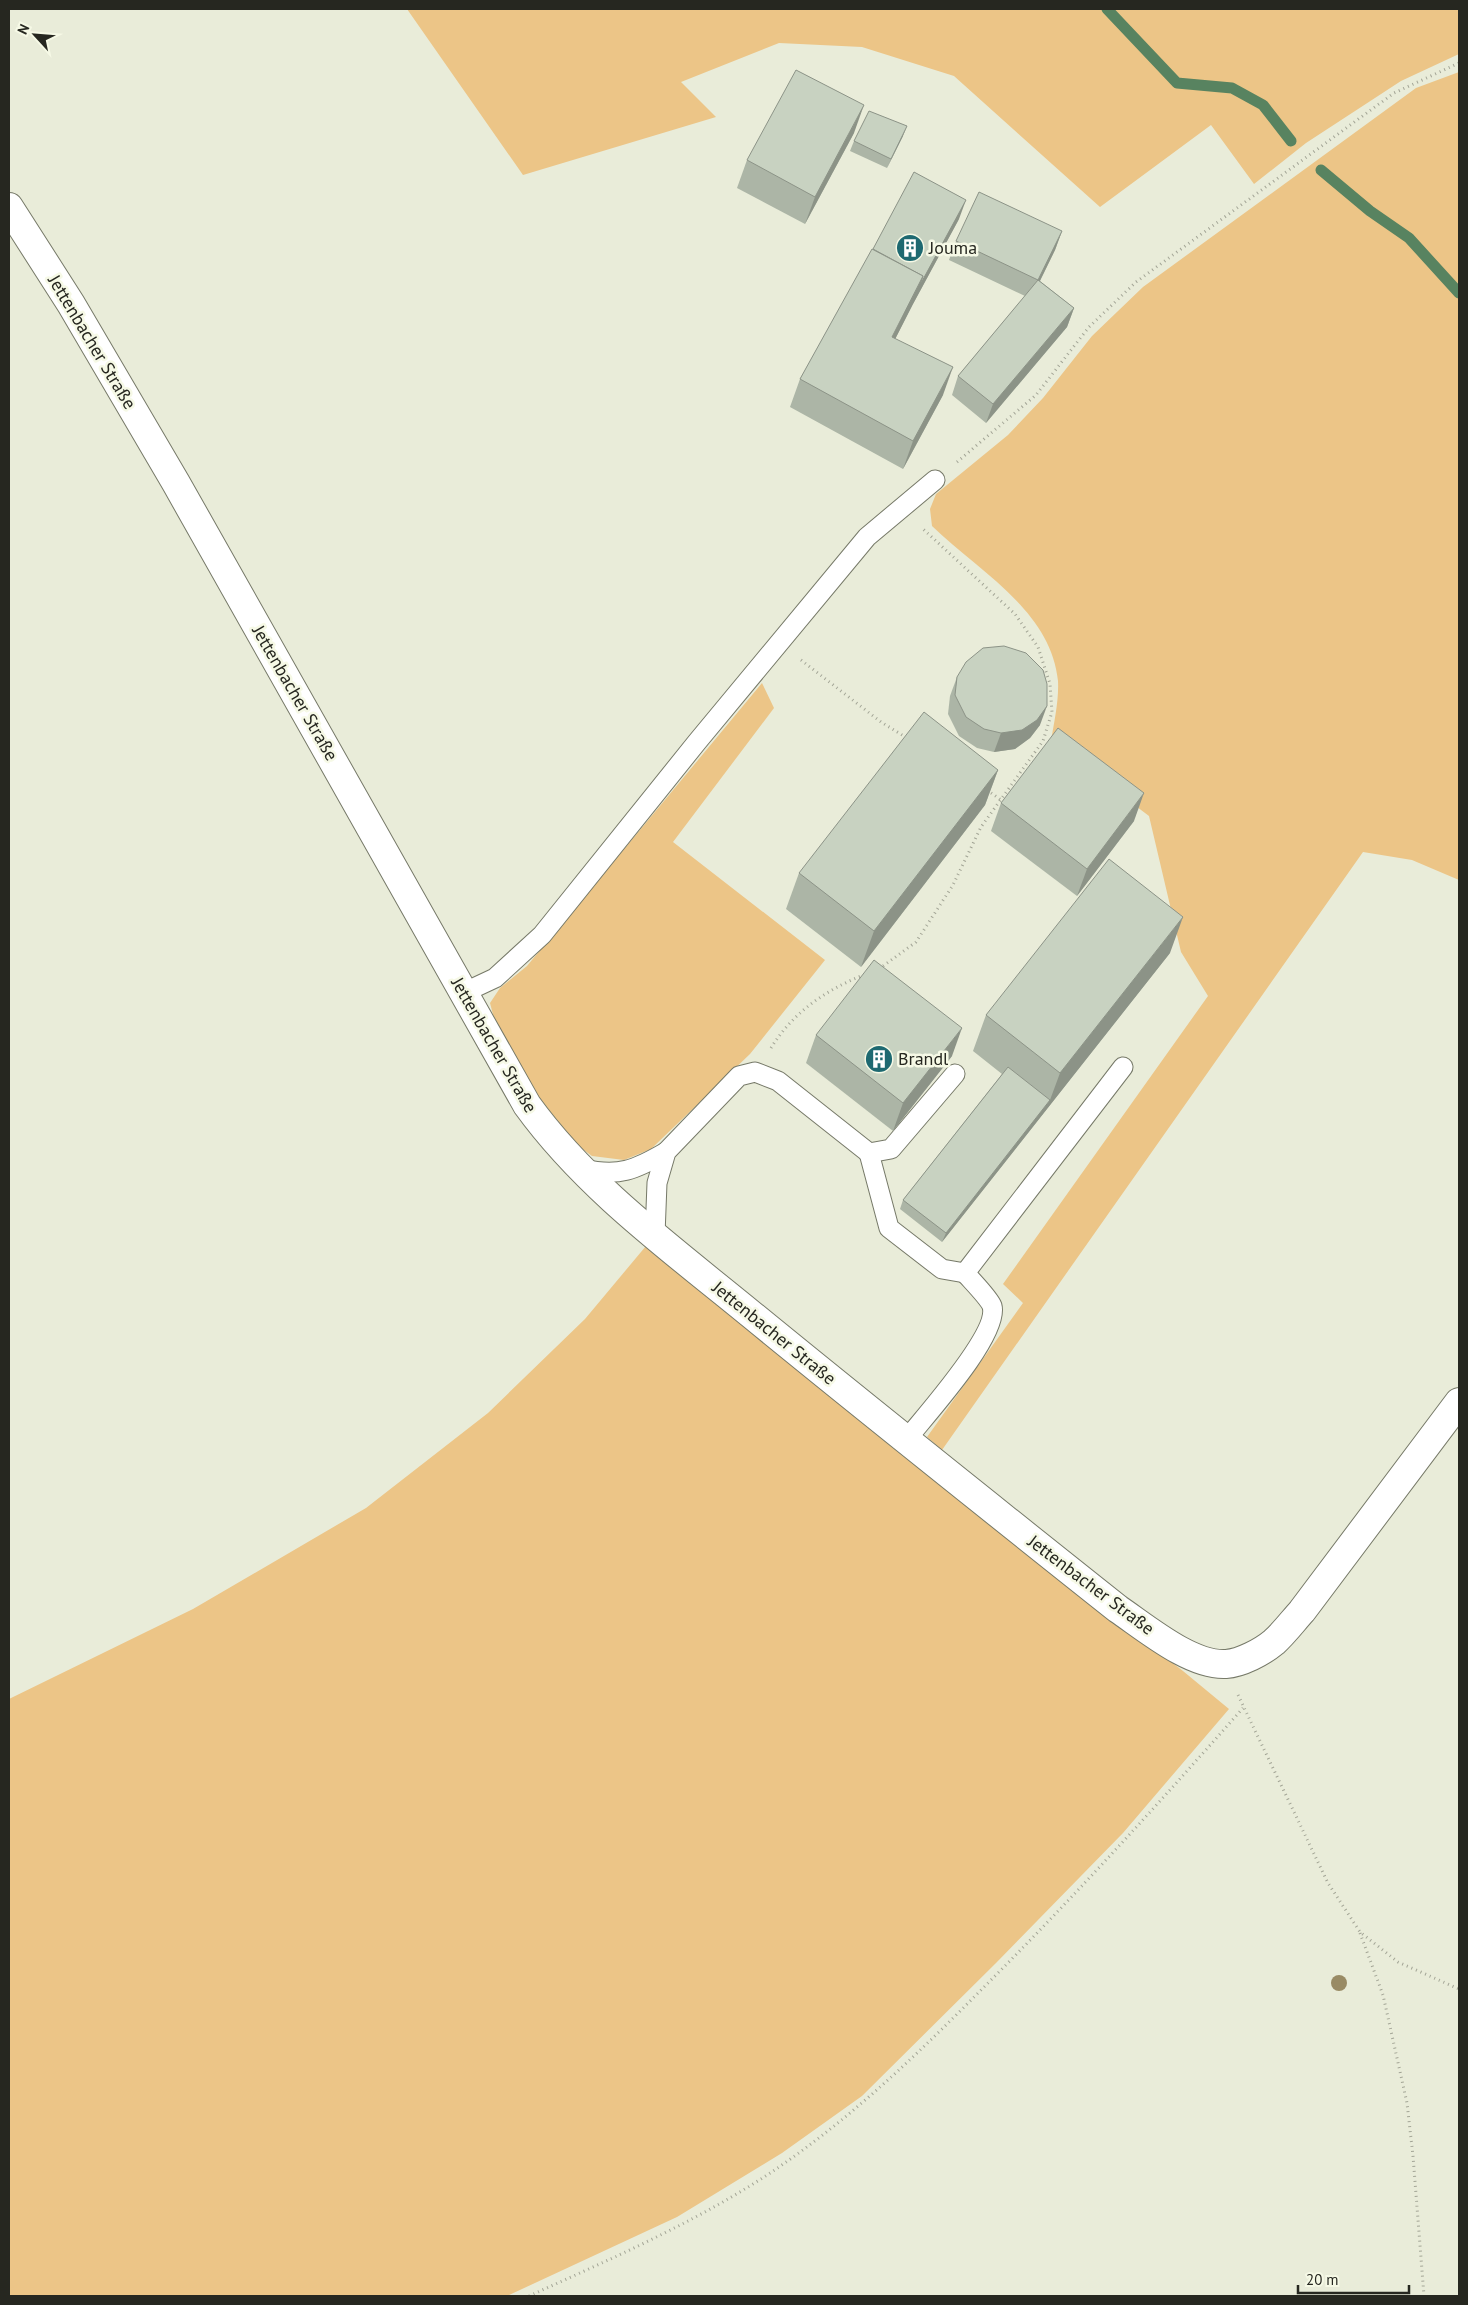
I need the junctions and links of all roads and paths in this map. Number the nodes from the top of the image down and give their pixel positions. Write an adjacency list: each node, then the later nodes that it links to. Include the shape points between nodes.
1 (1459, 63): 3 (path, via 1426,76 1387,98 1136,282 1089,327 1036,395)
2 (9, 207): 9 (street, Jettenbacher Straße, via 71,304 181,492)
3 (935, 480): 4 (lane)
4 (900, 509): 5 (lane, via 868,537); 8 (path, via 1015,614 1038,646 1050,684 1052,712 1043,741)
5 (778, 643): 6 (path, via 881,722); 9 (lane, via 542,934 495,978)
6 (914, 742)
7 (979, 784): 8 (path)
8 (1002, 800): 11 (path, via 981,827 953,885 916,942 879,968 812,1001 781,1032)
9 (463, 993): 15 (street, Jettenbacher Straße, via 527,1105 550,1137)
10 (1123, 1067): 17 (lane)
11 (755, 1072): 13 (lane, via 739,1076); 14 (lane, via 778,1081)
12 (955, 1074): 14 (lane, via 891,1148)
13 (666, 1152): 15 (lane, via 638,1168 604,1174); 16 (lane, via 657,1183)
14 (869, 1153): 17 (lane, via 890,1228 942,1269)
15 (580, 1169): 16 (street, Jettenbacher Straße)
16 (655, 1235): 19 (street, Jettenbacher Straße)
17 (965, 1273): 19 (lane, via 992,1306 992,1322 978,1350)
18 (1459, 1402): 20 (street, via 1302,1611 1274,1642 1254,1655)
19 (906, 1440): 20 (street, Jettenbacher Straße, via 1118,1609 1164,1641 1198,1659)
20 (1226, 1664): 21 (path)
21 (1243, 1708): 22 (path, via 1328,1883); 24 (path, via 1067,1904 916,2055 832,2126 779,2167 722,2202)
22 (1360, 1932): 23 (path, via 1398,1962); 25 (path, via 1383,1996 1406,2103)
23 (1459, 1988)
24 (529, 2296)
25 (1424, 2296)

